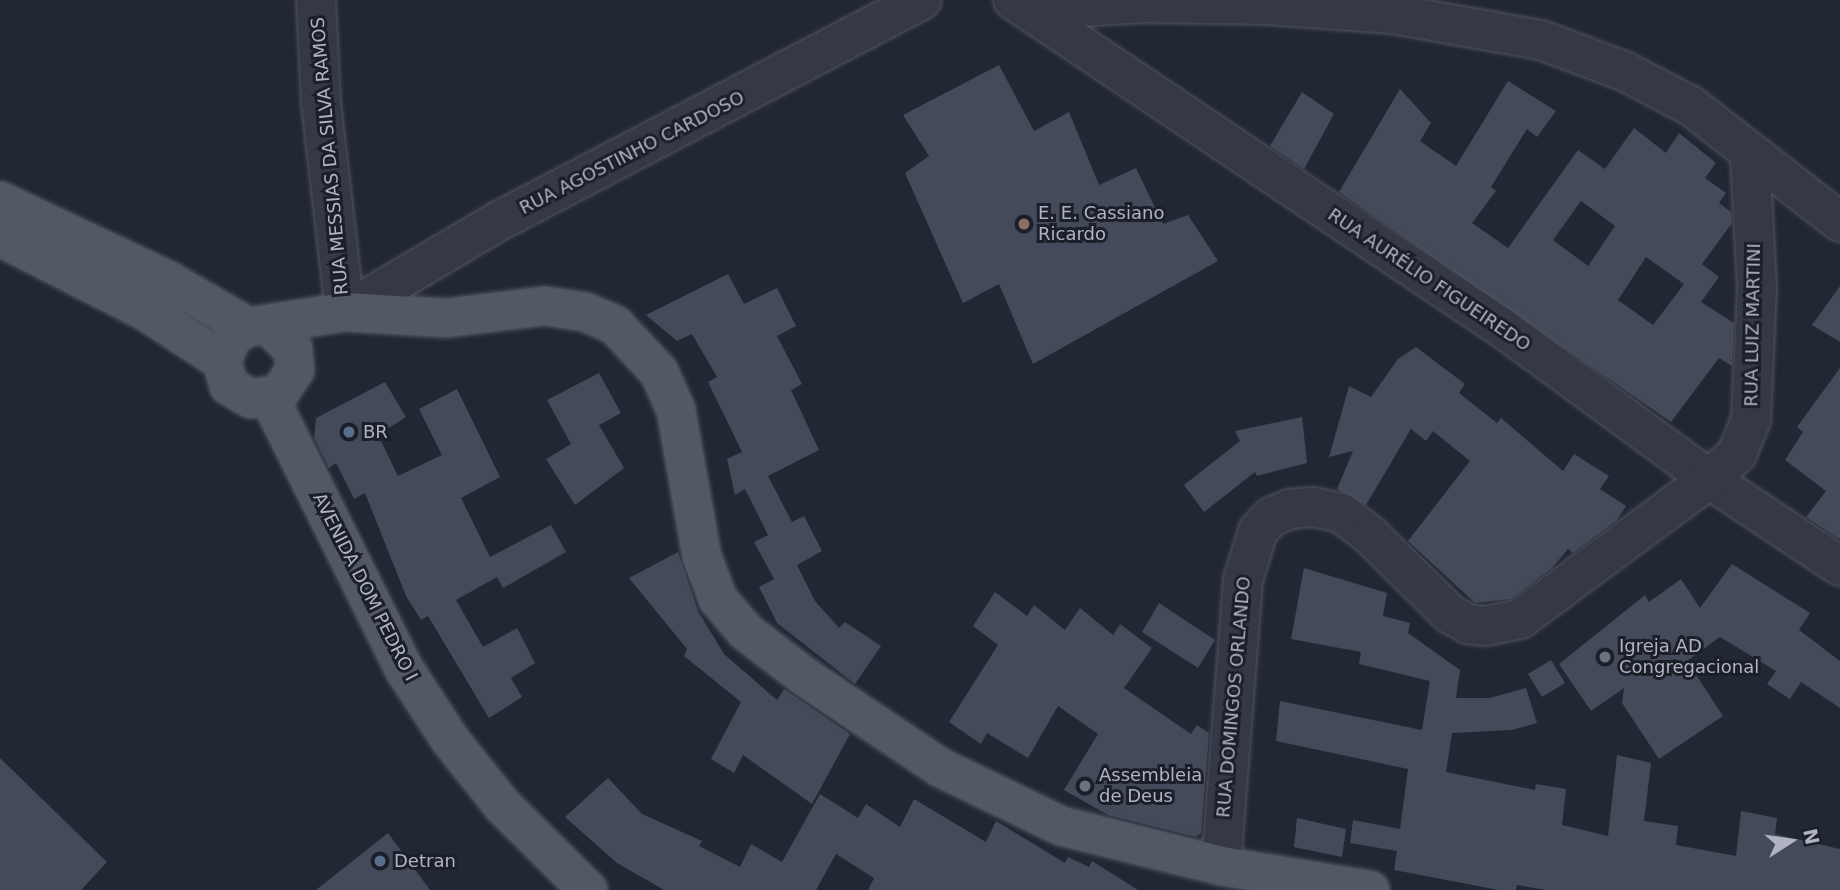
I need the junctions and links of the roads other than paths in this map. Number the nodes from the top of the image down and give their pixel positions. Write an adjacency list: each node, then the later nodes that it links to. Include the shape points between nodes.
1 (316, 0): 8 (street, RUA MESSIAS DA SILVA RAMOS, via 323,116)
2 (922, 0): 8 (street, RUA AGOSTINHO CARDOSO, via 497,222)
3 (1021, 5): 4 (street, via 1269,5 1393,14 1503,32 1541,40 1626,72 1691,106); 13 (street, RUA AURÉLIO FIGUEIREDO, via 1504,329)
4 (1750, 155): 6 (street); 13 (street, RUA LUIZ MARTINI, via 1757,289 1751,419 1737,454)
5 (0, 201): 9 (main road)
6 (1840, 222)
7 (0, 237): 10 (main road, via 147,312)
8 (345, 312): 9 (main road); 11 (main road); 15 (main road, via 446,318 545,306 585,312 615,325 659,372 676,410 702,557 718,599 745,631 805,677 953,774 1061,826)
9 (259, 327): 10 (main road, via 227,344); 11 (main road, via 293,349)
10 (222, 361): 12 (main road, via 223,374 239,395)
11 (295, 370): 12 (main road, via 287,388)
12 (270, 399): 16 (main road, AVENIDA DOM PEDRO I, via 411,679 451,741 502,805)
13 (1709, 479): 14 (street, RUA AURÉLIO FIGUEIREDO); 15 (street, RUA DOMINGOS ORLANDO, via 1520,619 1485,626 1468,624 1450,614 1371,536 1341,513 1313,507 1271,517 1258,531 1242,580)
14 (1840, 566)
15 (1221, 866): 17 (main road)
16 (588, 890)
17 (1370, 890)

